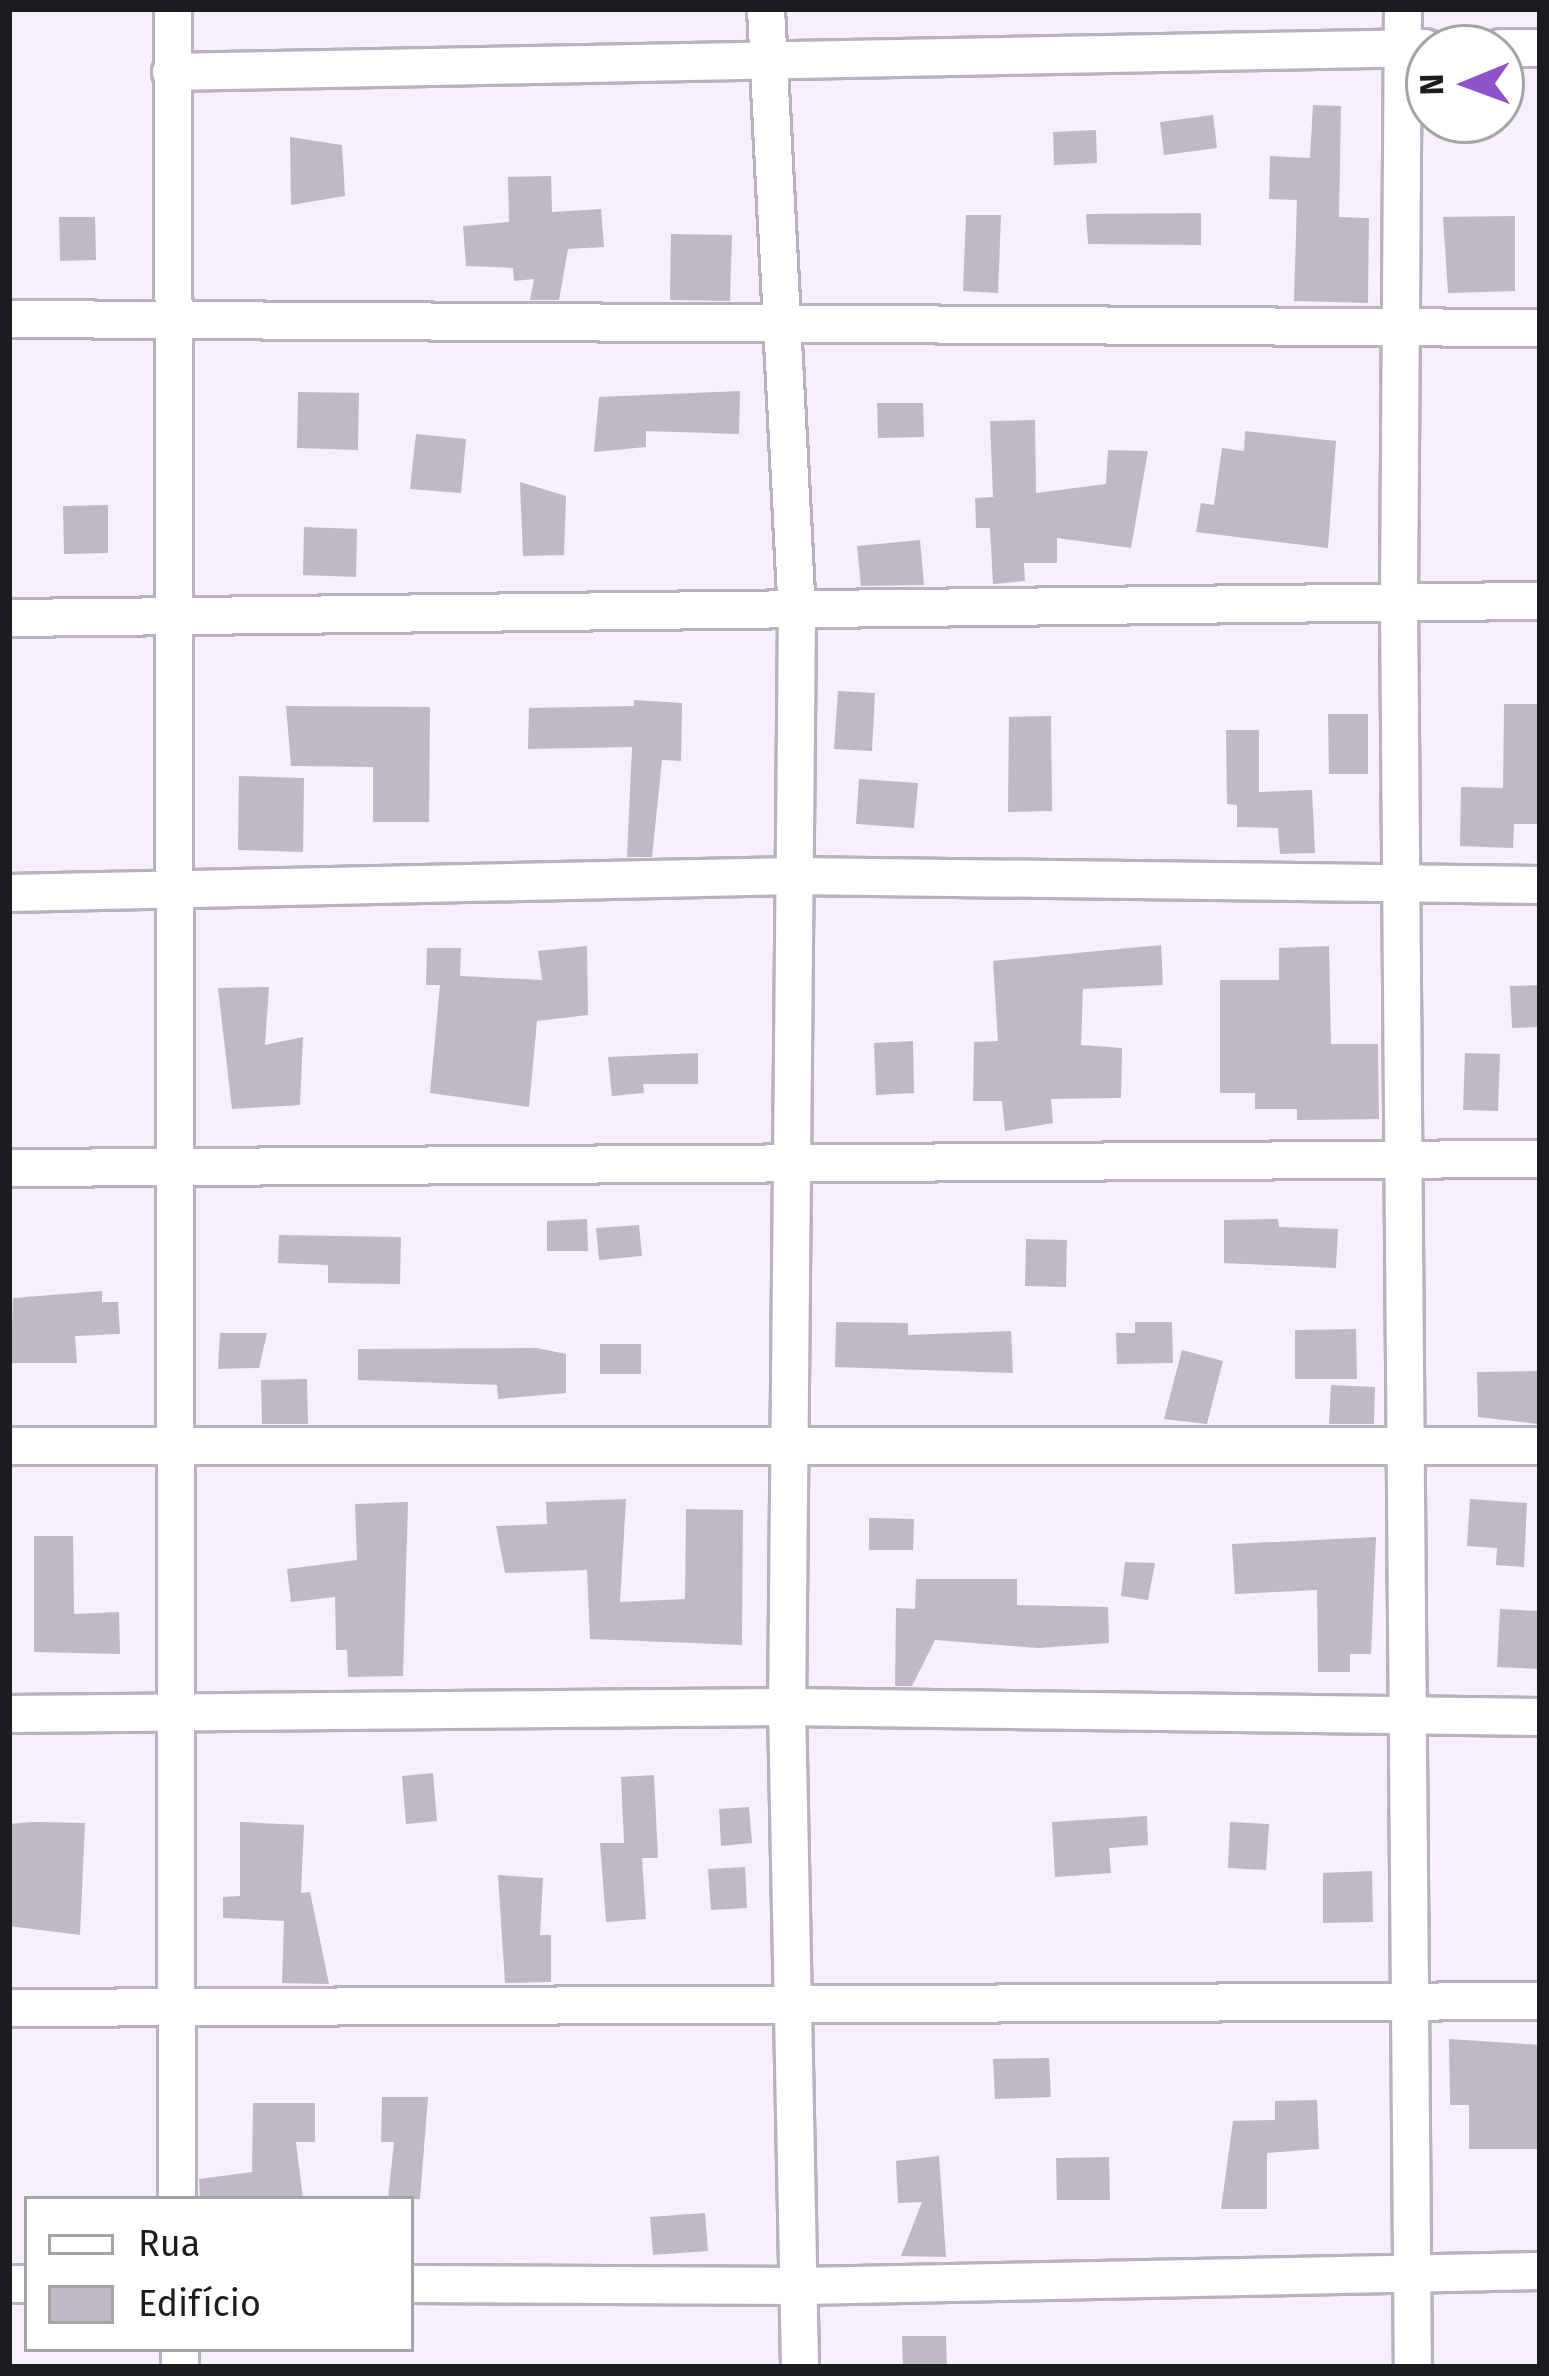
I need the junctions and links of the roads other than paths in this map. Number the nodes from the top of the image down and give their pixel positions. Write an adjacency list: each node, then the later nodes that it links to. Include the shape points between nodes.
1 (173, 9): 5 (street)
2 (766, 9): 4 (street)
3 (1405, 48): 4 (street)
4 (767, 56): 5 (street); 9 (street)
5 (172, 72): 8 (street)
6 (1412, 144): 10 (street)
7 (9, 319): 8 (street)
8 (172, 323): 9 (street); 16 (street)
9 (781, 323): 10 (street); 14 (street)
10 (1403, 328): 11 (street); 12 (street)
11 (1540, 328)
12 (1399, 601): 13 (street); 14 (street); 19 (street)
13 (1540, 601)
14 (797, 614): 16 (street); 17 (street)
15 (9, 618): 16 (street)
16 (173, 621): 20 (street)
17 (793, 876): 19 (street); 20 (street); 22 (street)
18 (1540, 885): 19 (street)
19 (1401, 886): 24 (street)
20 (174, 892): 21 (street); 25 (street)
21 (9, 893)
22 (791, 1158): 24 (street); 25 (street); 31 (street)
23 (1540, 1159): 24 (street)
24 (1402, 1161): 27 (street)
25 (175, 1162): 26 (street); 29 (street)
26 (9, 1168)
27 (1404, 1445): 30 (street); 31 (street); 35 (street)
28 (9, 1446): 29 (street)
29 (176, 1446): 31 (street); 33 (street)
30 (1540, 1446)
31 (795, 1450): 32 (street)
32 (787, 1707): 33 (street); 35 (street); 37 (street)
33 (177, 1709): 34 (street); 41 (street)
34 (9, 1714)
35 (1411, 1716): 36 (street); 39 (street)
36 (1540, 1717)
37 (793, 2000): 39 (street); 41 (street); 46 (street)
38 (1540, 2001): 39 (street)
39 (1412, 2002): 44 (street)
40 (9, 2008): 41 (street)
41 (175, 2009): 42 (street)
42 (177, 2196)
43 (1540, 2271): 44 (street)
44 (1410, 2272): 46 (street); 48 (street)
45 (414, 2284): 46 (street)
46 (801, 2286): 47 (street)
47 (800, 2367)
48 (1413, 2367)

